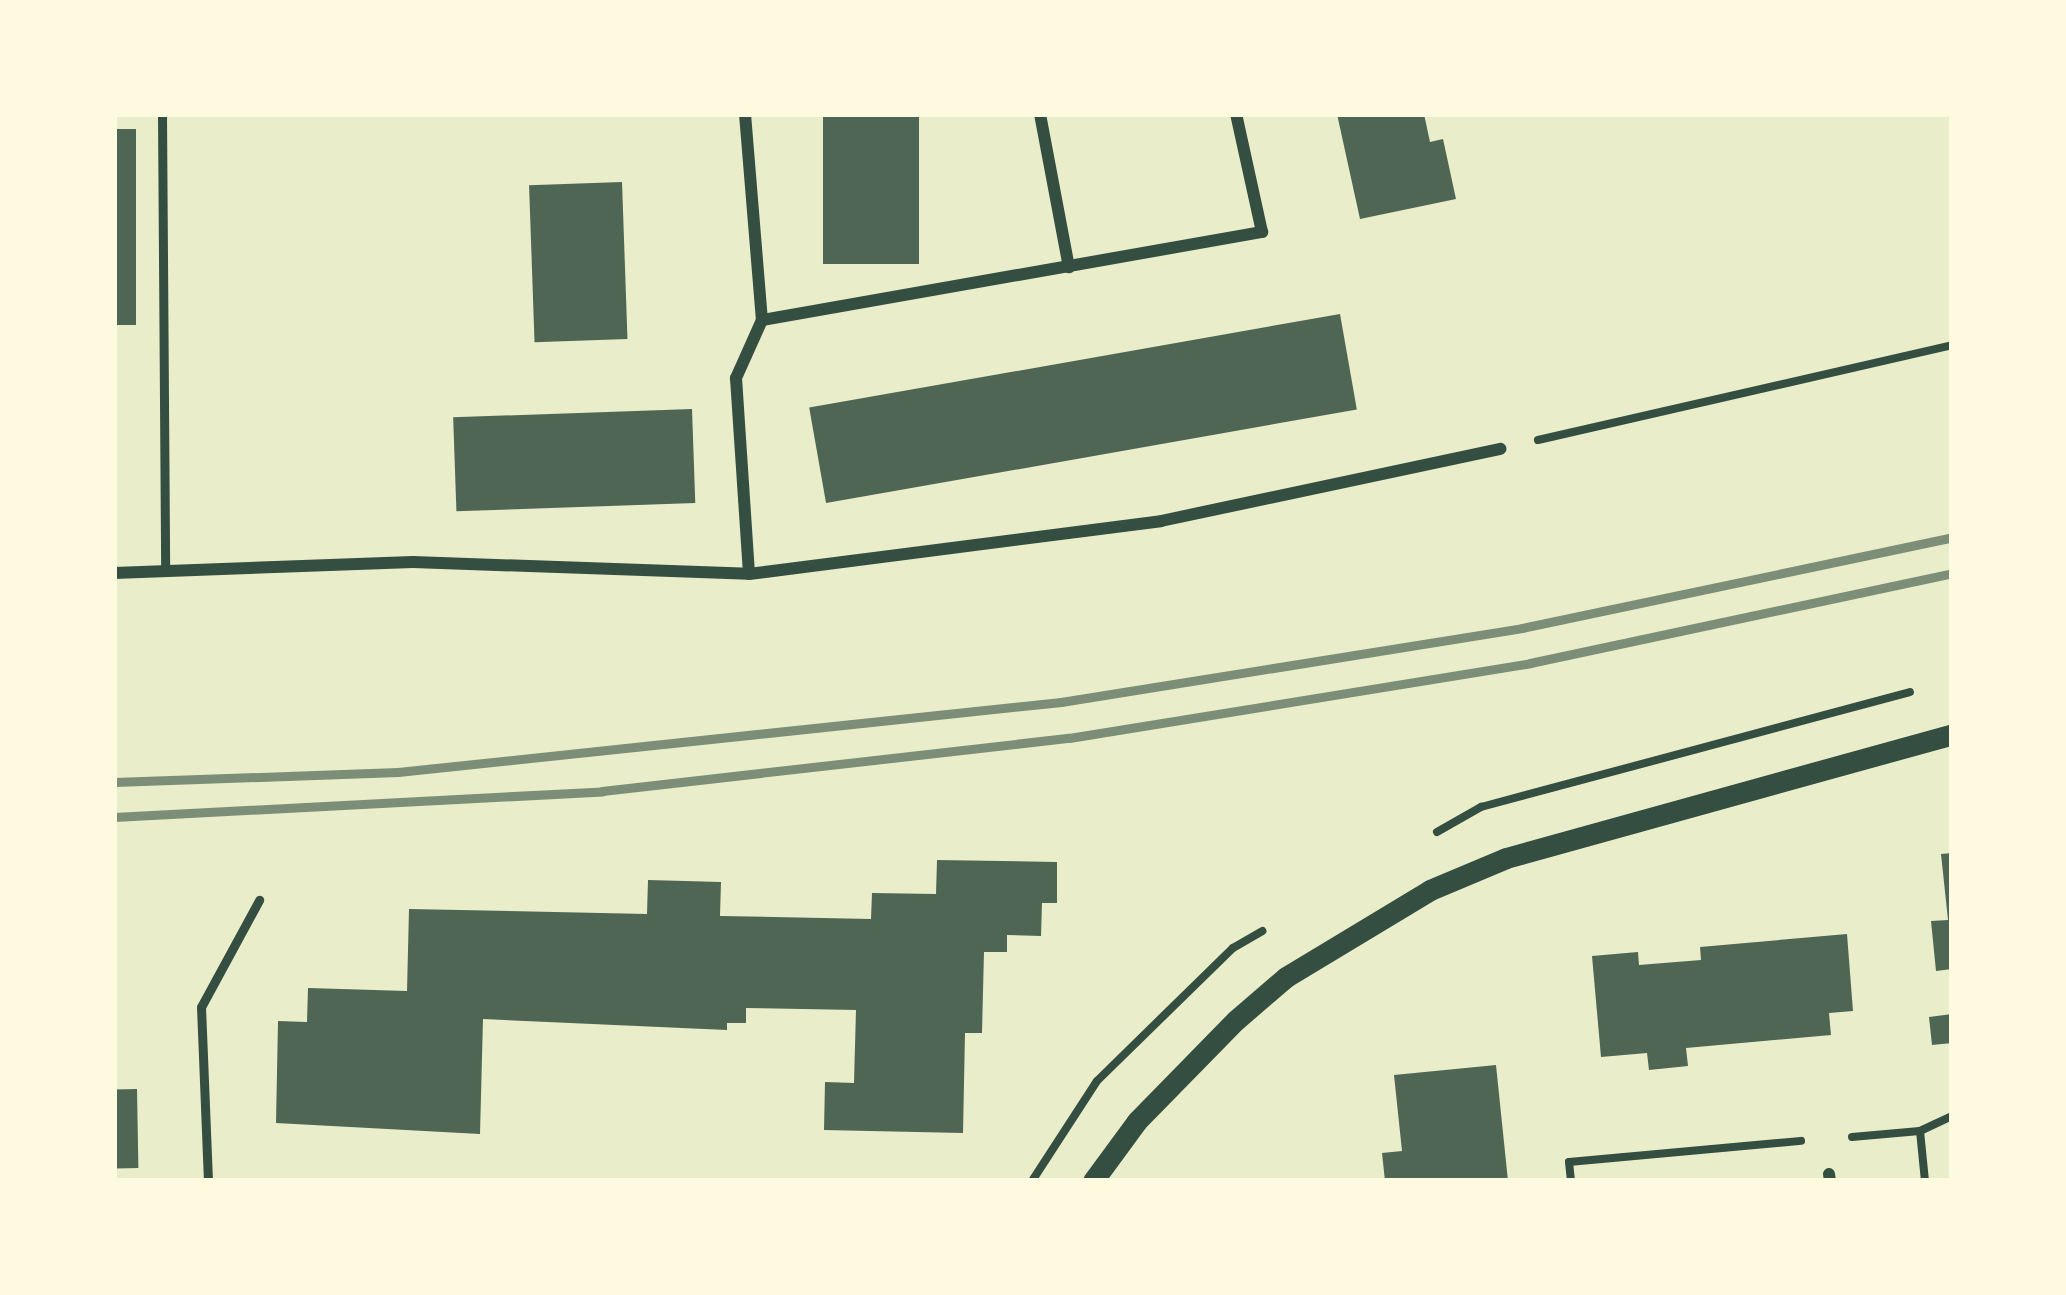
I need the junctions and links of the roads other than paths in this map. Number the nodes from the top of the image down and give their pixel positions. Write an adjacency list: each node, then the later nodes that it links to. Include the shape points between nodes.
1 (162, 114): 8 (lane)
2 (745, 114): 6 (street)
3 (1040, 114): 5 (street)
4 (1236, 114): 5 (street, via 1262,232)
5 (1069, 267): 6 (street)
6 (762, 320): 10 (street, via 736,378)
7 (1500, 449): 10 (street, via 1161,521)
8 (165, 571): 9 (street); 10 (street, via 413,562)
9 (114, 573)
10 (749, 574)
11 (1952, 734): 14 (street, via 1506,858 1430,890 1252,1006 1192,1060)
12 (260, 900): 13 (lane, via 201,1007)
13 (208, 1181)
14 (1094, 1181)

